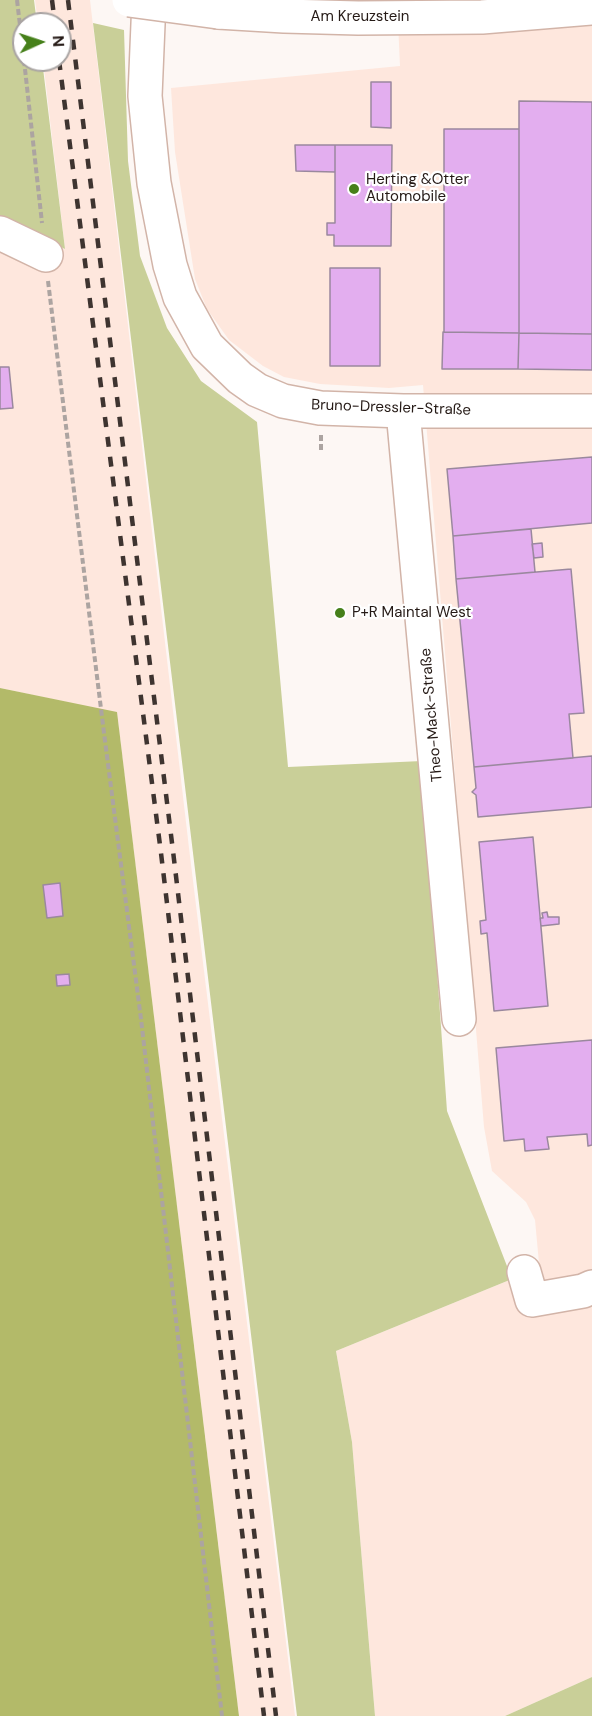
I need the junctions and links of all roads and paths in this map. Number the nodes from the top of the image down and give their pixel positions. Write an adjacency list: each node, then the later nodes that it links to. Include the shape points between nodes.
1 (129, 0): 3 (street, Am Kreuzstein, bridge, via 218,12 358,18 482,17)
2 (149, 0): 7 (street, Bruno-Dressler-Straße, via 145,96 162,231 180,297 207,346 240,378 283,401 320,408)
3 (592, 8)
4 (25, 72): 6 (path)
5 (0, 233): 6 (street)
6 (46, 255): 12 (path)
7 (403, 411): 8 (street, Bruno-Dressler-Straße); 9 (street, Theo-Mack-Straße)
8 (592, 411)
9 (459, 1019)
10 (524, 1272): 11 (street, via 532,1300)
11 (592, 1287)
12 (222, 1716)

